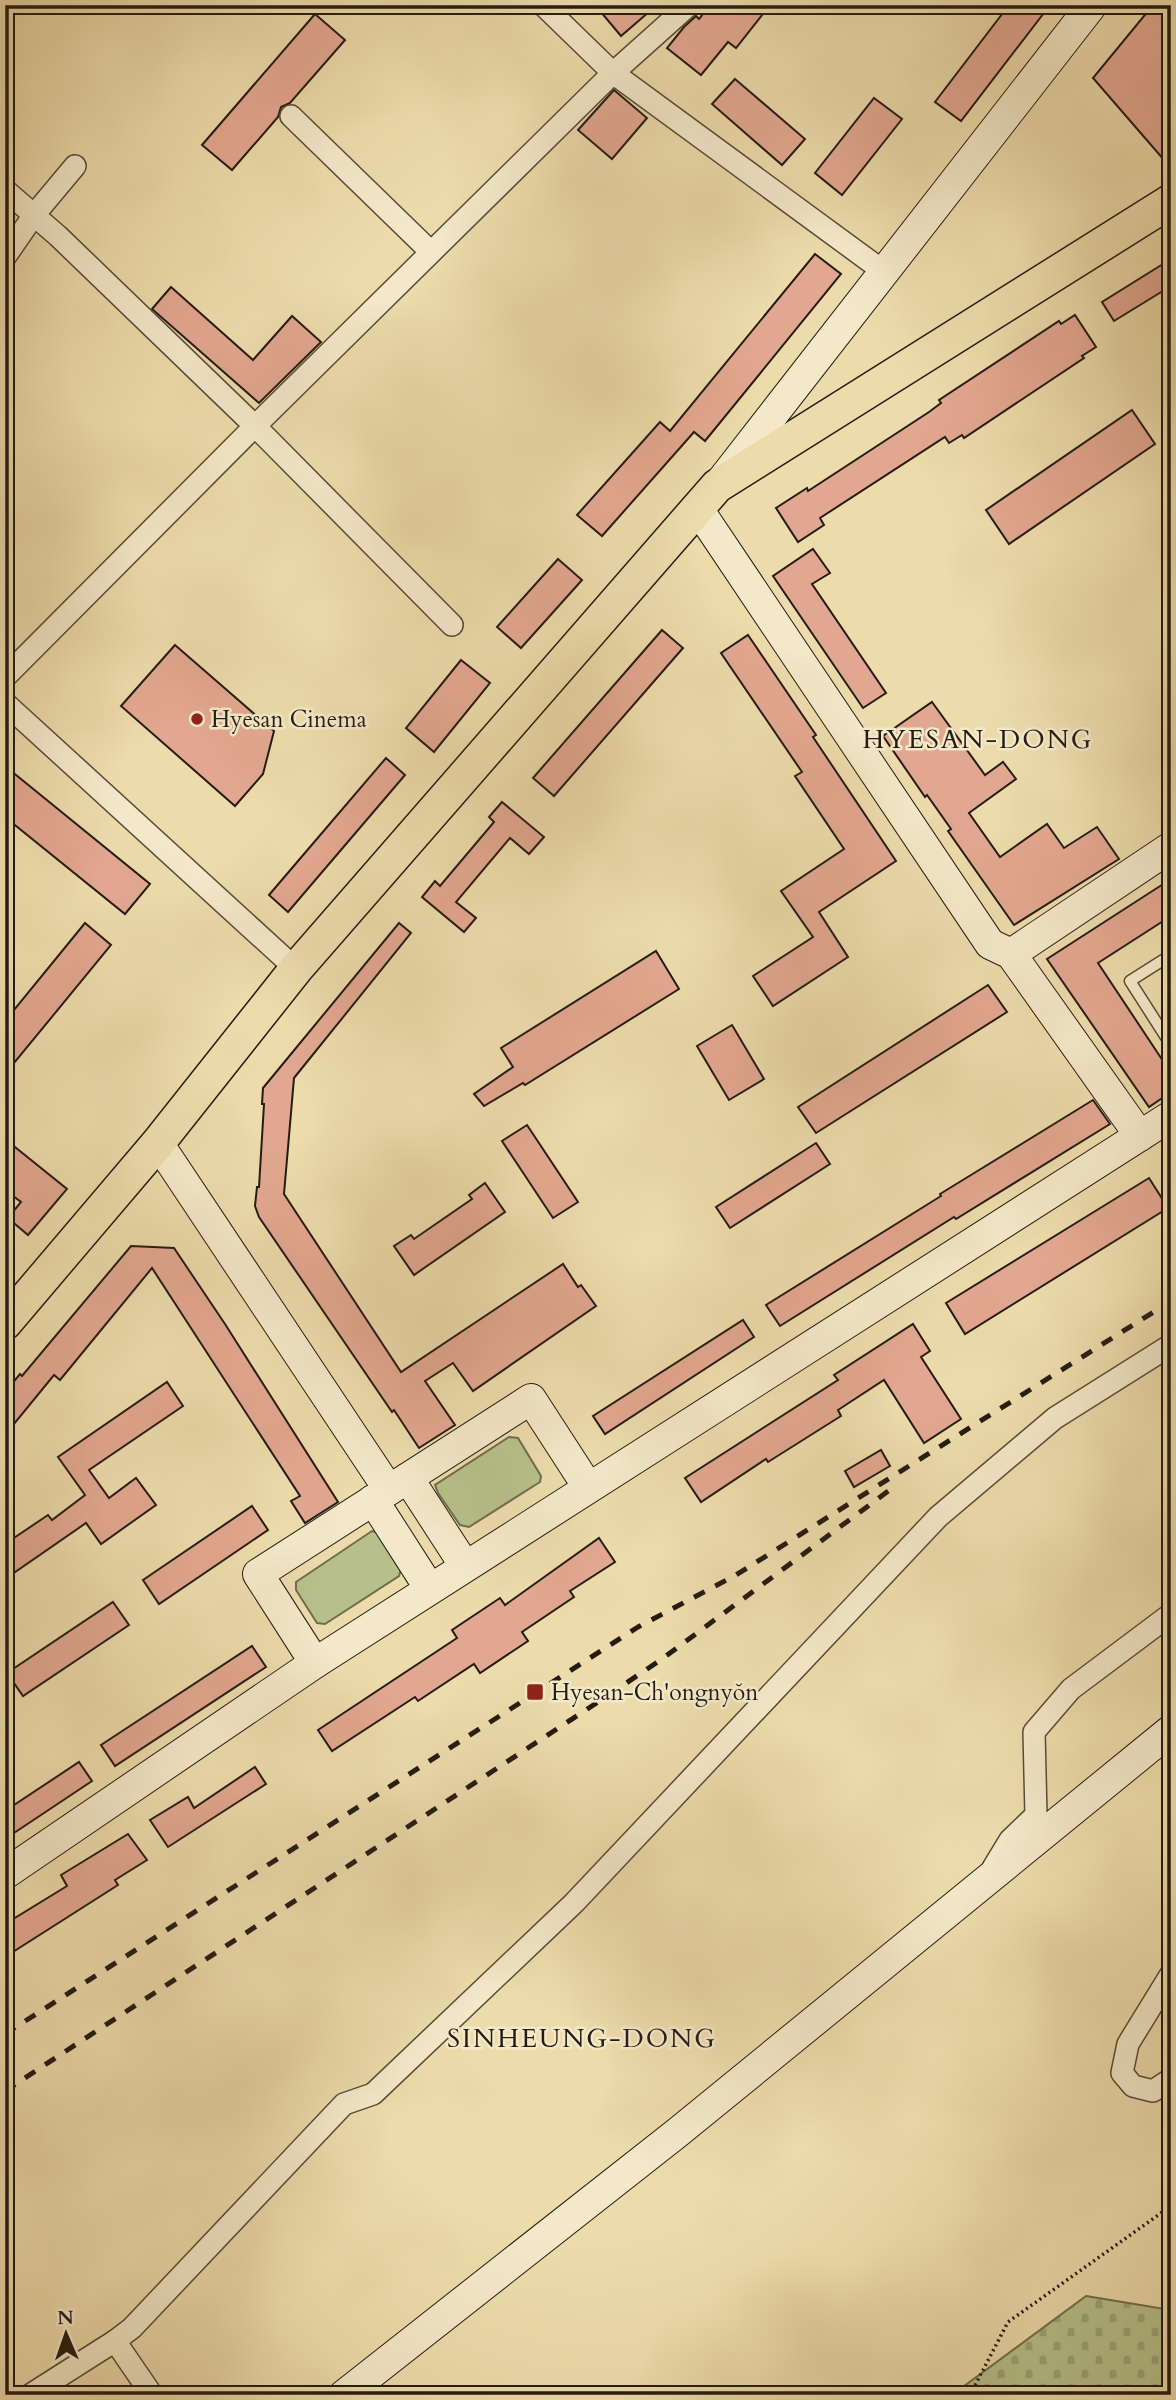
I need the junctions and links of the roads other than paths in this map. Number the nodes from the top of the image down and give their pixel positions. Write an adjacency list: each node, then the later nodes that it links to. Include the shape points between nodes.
1 (543, 5): 4 (street)
2 (689, 5): 4 (street)
3 (1092, 5): 12 (main road)
4 (613, 73): 10 (street); 12 (street)
5 (291, 116): 10 (street)
6 (75, 166): 9 (street)
7 (5, 190): 9 (street)
8 (1171, 201): 14 (main road)
9 (34, 215): 11 (street); 13 (street)
10 (431, 253): 13 (street)
11 (5, 257)
12 (883, 271): 14 (main road)
13 (255, 426): 15 (street); 16 (street)
14 (707, 497): 19 (main road, via 990,944); 21 (main road)
15 (452, 625)
16 (5, 677)
17 (5, 703): 21 (street)
18 (1171, 847): 19 (main road)
19 (1011, 954): 24 (main road)
20 (1171, 955): 22 (lane, via 1130,981)
21 (296, 969): 25 (main road)
22 (1171, 1045)
23 (1171, 1116): 24 (main road)
24 (1140, 1136): 28 (main road)
25 (158, 1143): 26 (main road); 29 (main road)
26 (5, 1323)
27 (1171, 1345): 39 (street, via 1055,1418 938,1517 574,1903 373,2094 344,2104)
28 (588, 1488): 29 (main road, via 531,1399); 30 (main road)
29 (390, 1489): 30 (main road); 31 (main road); 33 (main road, via 258,1574)
30 (465, 1566): 31 (main road)
31 (430, 1589): 33 (main road)
32 (1171, 1614): 36 (street, via 1071,1689 1034,1732 1036,1815 1010,1840)
33 (315, 1663): 35 (main road)
34 (1171, 1730): 36 (main road)
35 (5, 1874)
36 (982, 1885): 42 (main road)
37 (1171, 1975): 38 (street, via 1128,2045 1122,2073 1133,2086 1153,2091)
38 (1171, 2079)
39 (115, 2341): 40 (street); 41 (street)
40 (30, 2395)
41 (152, 2395)
42 (344, 2395)

